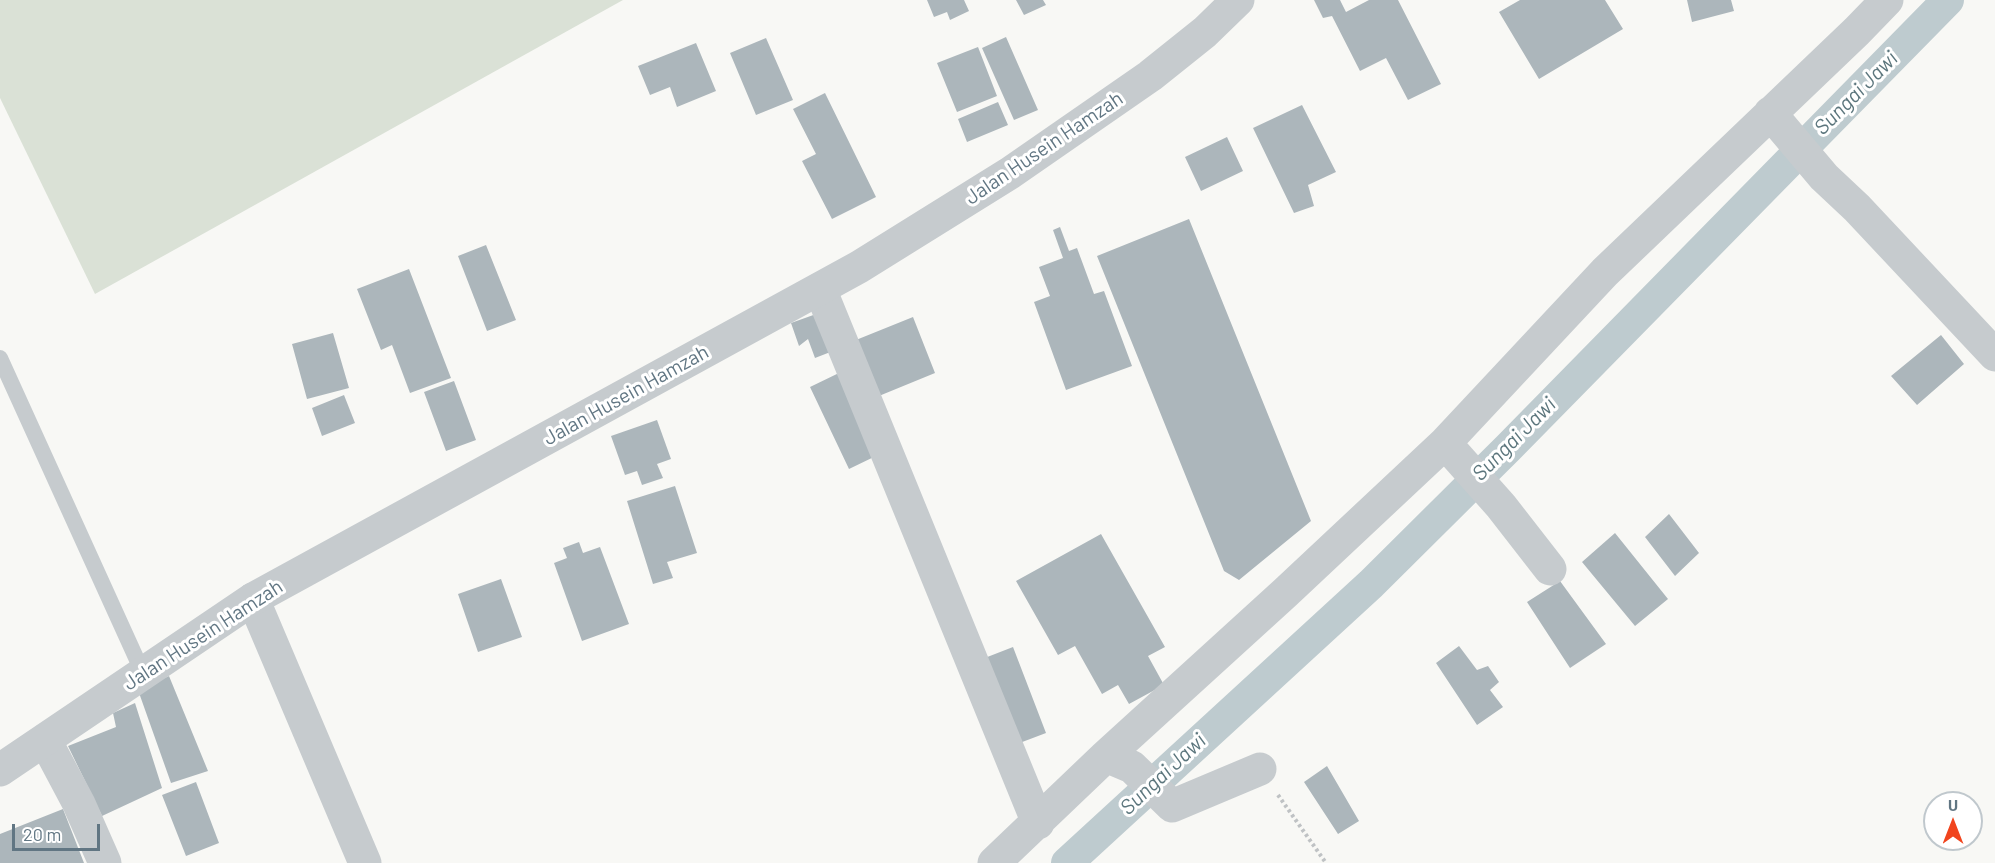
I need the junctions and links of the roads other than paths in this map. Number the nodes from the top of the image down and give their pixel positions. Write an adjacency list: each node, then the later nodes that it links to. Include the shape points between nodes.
1 (1238, 0): 4 (street, Jalan Husein Hamzah, via 1150,76 1010,173)
2 (1887, 0): 3 (street)
3 (1778, 121): 5 (street, via 1824,177); 7 (street, via 1605,272)
4 (820, 289): 9 (street, Jalan Husein Hamzah); 15 (street)
5 (1995, 355)
6 (0, 358): 10 (lane)
7 (1452, 450): 8 (street); 12 (street, via 1285,593)
8 (1550, 569)
9 (253, 598): 10 (street, Jalan Husein Hamzah); 18 (street)
10 (143, 673): 11 (street, Jalan Husein Hamzah)
11 (45, 740): 14 (street, Jalan Husein Hamzah); 17 (street)
12 (1119, 762): 13 (street, via 1172,806); 15 (street)
13 (1260, 769)
14 (0, 770)
15 (1038, 823): 16 (street)
16 (1010, 858)
17 (105, 863)
18 (365, 863)

